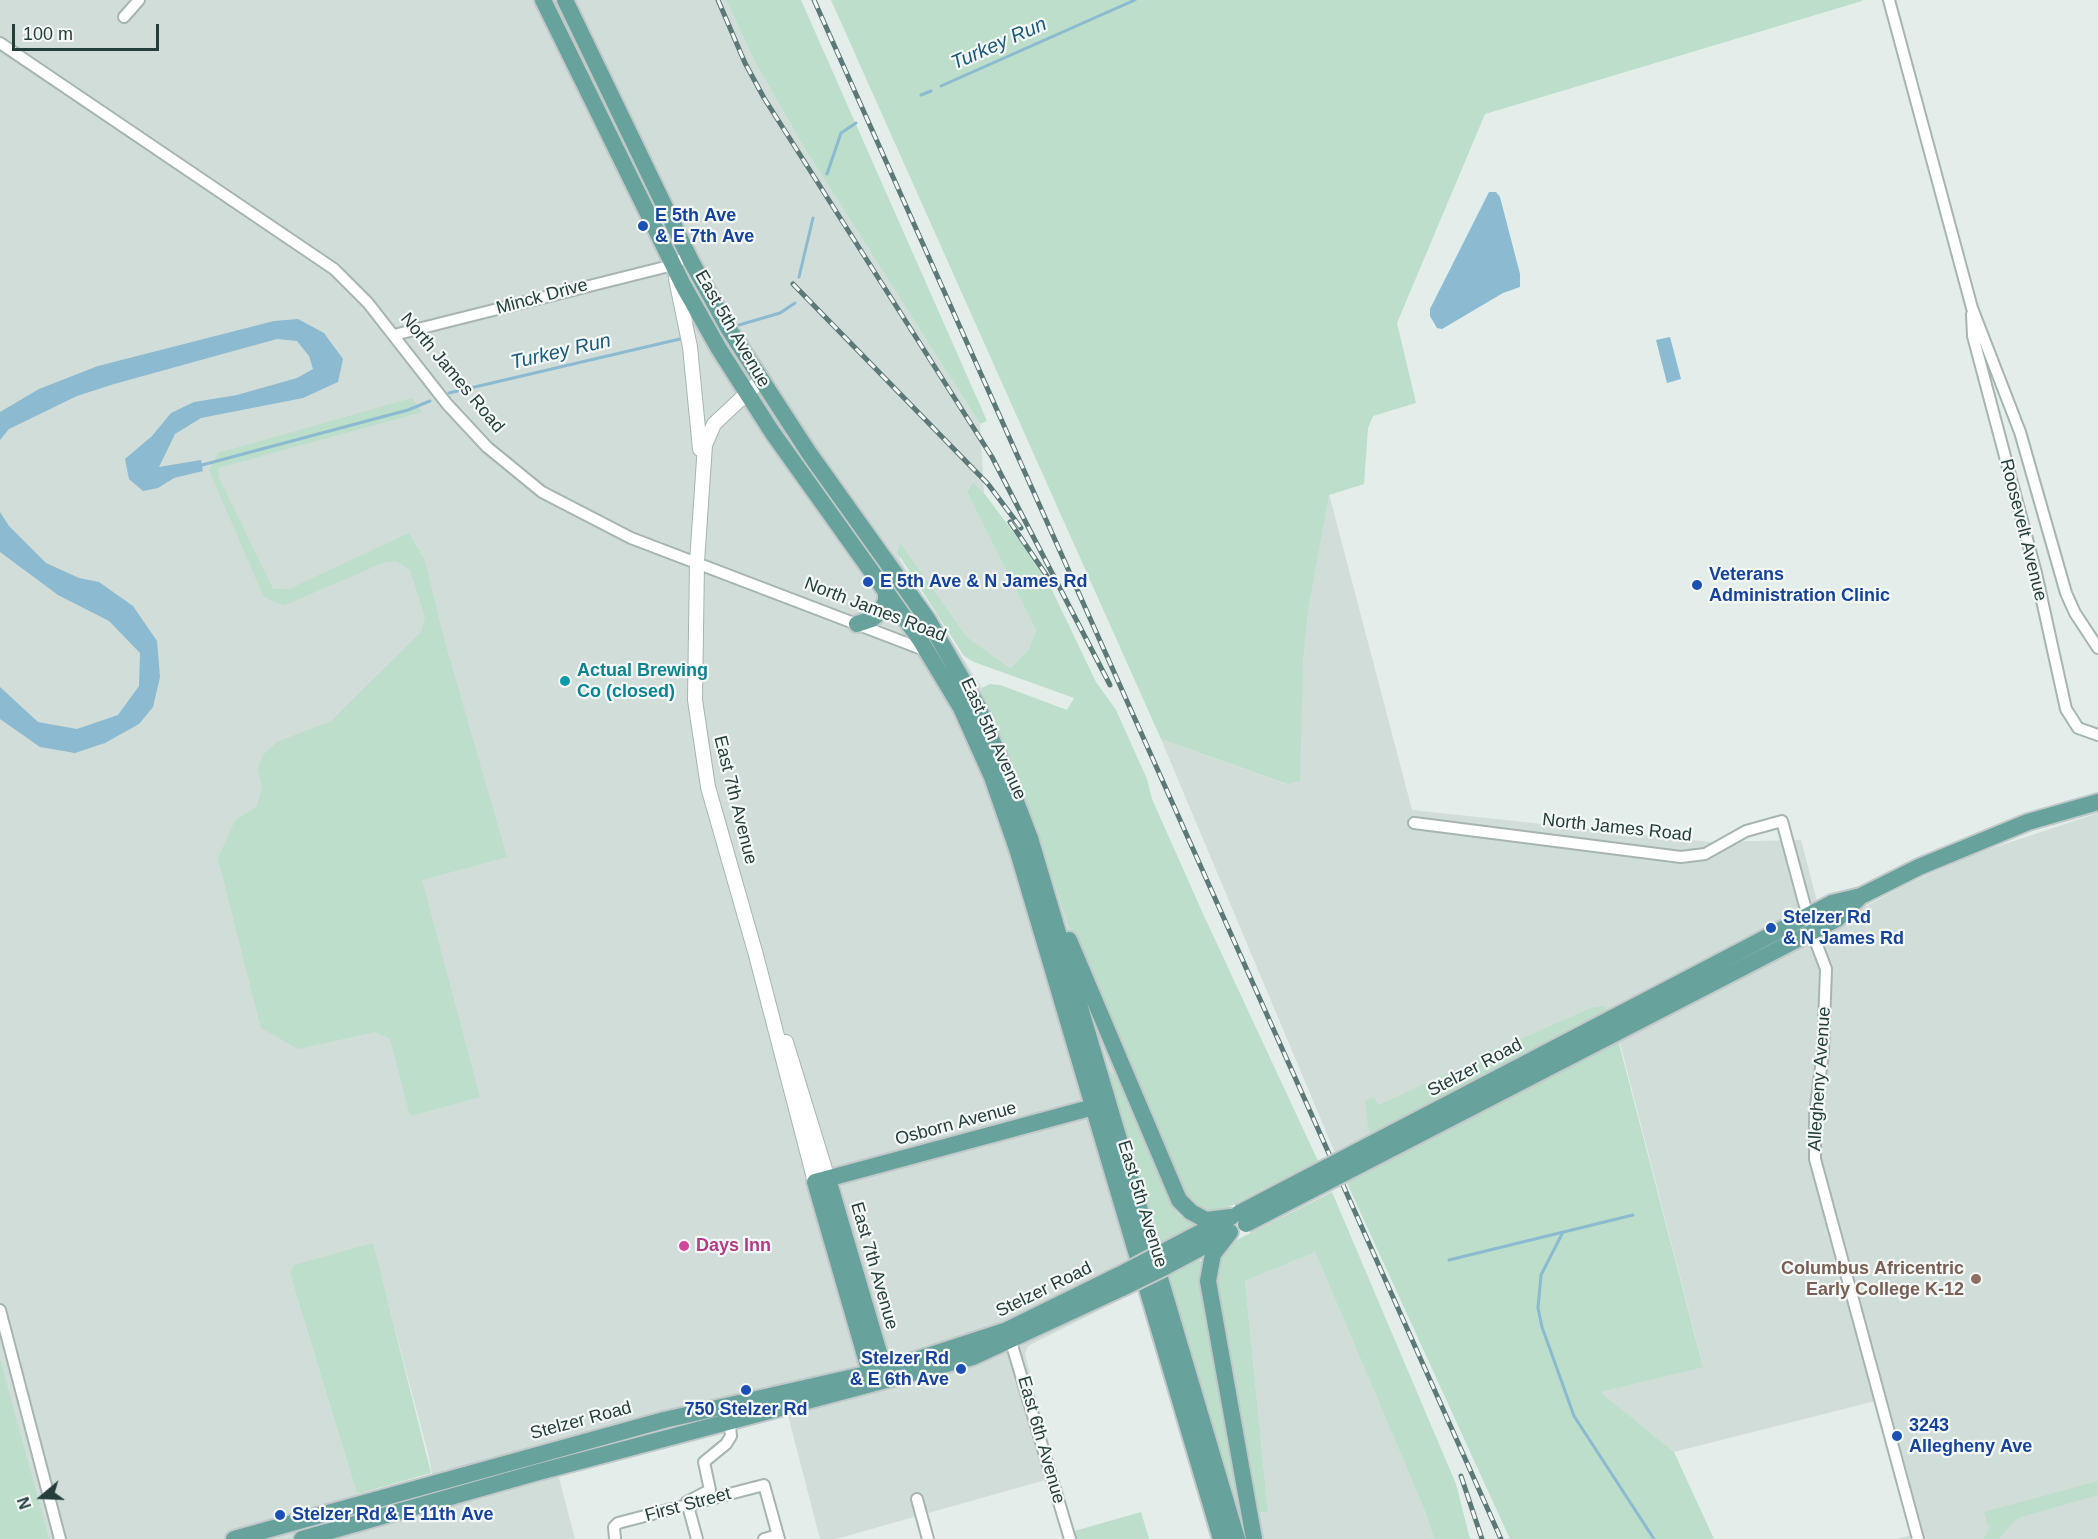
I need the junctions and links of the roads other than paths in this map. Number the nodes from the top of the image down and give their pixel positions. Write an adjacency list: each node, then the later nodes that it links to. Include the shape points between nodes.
1 (139, 0): 5 (street)
2 (543, 0): 8 (main road, East 5th Avenue)
3 (565, 0): 7 (main road, East 5th Avenue)
4 (1889, 0): 9 (street, Roosevelt Avenue)
5 (124, 17)
6 (0, 43): 10 (street, North James Road, via 334,269)
7 (688, 255): 8 (street, Minck Drive); 11 (main road, East 5th Avenue)
8 (673, 265): 10 (street, Minck Drive); 12 (main road, East 5th Avenue); 13 (street, East 7th Avenue, via 696,386)
9 (1972, 308): 17 (street, Roosevelt Avenue, via 2020,432 2066,593); 20 (street, Roosevelt Avenue, via 1973,336 2036,573 2066,709 2078,728)
10 (394, 335): 14 (street, North James Road, via 447,404 487,447 542,492 606,527)
11 (761, 380): 12 (street, East 7th Avenue); 19 (main road, East 5th Avenue, via 890,563)
12 (746, 394): 13 (street, East 7th Avenue, via 711,429); 15 (main road, East 5th Avenue)
13 (701, 472): 14 (street, East 7th Avenue)
14 (697, 562): 16 (street, North James Road); 26 (street, East 7th Avenue, via 694,677 700,748 718,826)
15 (885, 589): 16 (main road, via 886,601 880,612); 18 (main road, East 5th Avenue)
16 (857, 624): 18 (street, North James Road)
17 (2098, 648)
18 (928, 651): 19 (street, North James Road); 25 (main road, East 5th Avenue, via 961,708 1006,814)
19 (953, 661): 23 (main road, East 5th Avenue, via 991,737)
20 (2098, 735)
21 (2098, 802): 24 (main road, via 2028,822 1919,867 1861,896 1840,899)
22 (1414, 823): 24 (street, North James Road, via 1681,857 1705,854 1746,831 1782,821)
23 (1030, 838): 25 (main road, East 5th Avenue); 27 (main road, via 1179,1200 1206,1220)
24 (1810, 924): 27 (main road, Stelzer Road, bridge); 51 (street, Allegheny Avenue, via 1826,969 1815,1160)
25 (1100, 1105): 26 (main road, Osborn Avenue); 48 (main road, East 5th Avenue); 49 (main road, East 5th Avenue)
26 (821, 1181): 30 (main road, East 7th Avenue); 32 (main road, East 7th Avenue)
27 (1236, 1221): 28 (main road, Stelzer Road, bridge); 50 (main road, via 1214,1254 1208,1285)
28 (1121, 1281): 31 (main road, Stelzer Road); 32 (main road, Stelzer Road, via 1007,1330)
29 (0, 1310): 40 (street)
30 (855, 1319): 32 (main road, East 7th Avenue); 33 (main road, via 859,1345 856,1364 850,1375)
31 (1011, 1342): 32 (main road, Stelzer Road, via 973,1357); 47 (street, East 6th Avenue)
32 (879, 1378): 33 (main road, Stelzer Road); 35 (main road, Stelzer Road)
33 (838, 1381): 34 (main road, Stelzer Road)
34 (726, 1404): 35 (street); 38 (main road, Stelzer Road, via 501,1463)
35 (731, 1423): 37 (street, via 726,1444 704,1462 710,1490 688,1499); 42 (main road, Stelzer Road)
36 (916, 1499): 46 (street)
37 (687, 1505): 39 (street, First Street, via 764,1485); 43 (street, First Street, via 614,1527); 44 (street)
38 (272, 1534): 41 (main road, Stelzer Road)
39 (778, 1537): 45 (street)
40 (60, 1539)
41 (234, 1539)
42 (302, 1539)
43 (615, 1539)
44 (697, 1539)
45 (764, 1539)
46 (928, 1539)
47 (1070, 1539)
48 (1221, 1539)
49 (1237, 1539)
50 (1254, 1539)
51 (1918, 1539)

